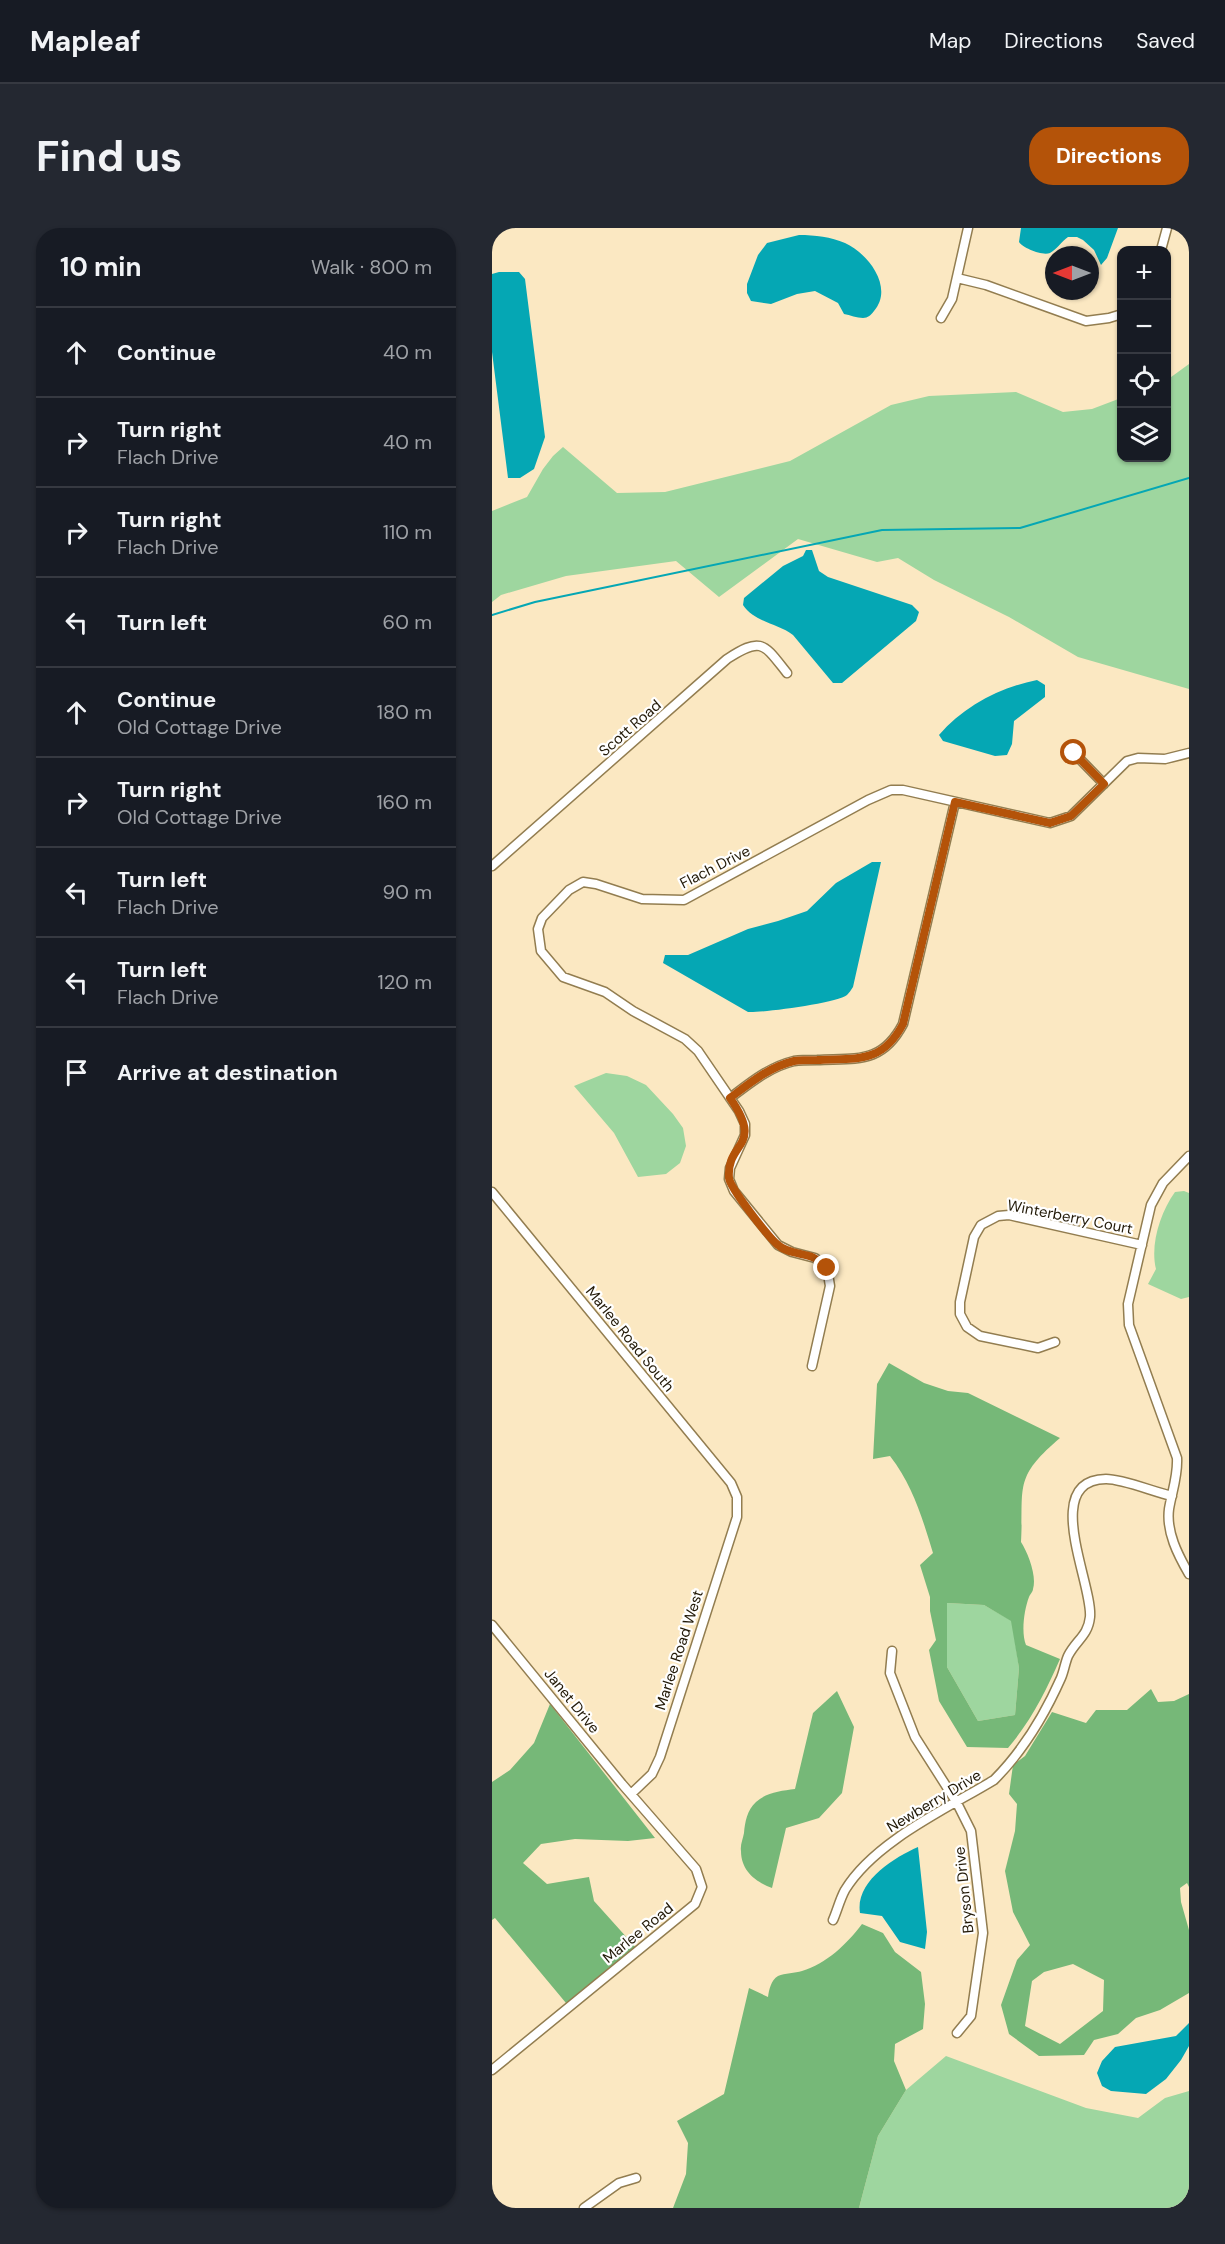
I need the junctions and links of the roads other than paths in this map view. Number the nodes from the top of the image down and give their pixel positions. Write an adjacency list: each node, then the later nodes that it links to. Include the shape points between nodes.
1 (968, 228): 4 (street)
2 (1167, 228): 3 (street)
3 (1162, 246)
4 (957, 278): 5 (street, via 1076,319); 6 (street, via 952,299)
5 (1117, 315)
6 (941, 318)
7 (787, 673): 12 (street, Scott Road, via 770,650 761,646 747,648 727,659)
8 (1074, 753): 10 (street)
9 (1189, 753): 10 (street, Flach Drive, via 1127,761)
10 (1104, 784): 11 (street, Flach Drive, via 1071,816 1050,823)
11 (955, 802): 13 (street, via 903,1024 895,1039 872,1055 795,1061 768,1071); 13 (street, Flach Drive, via 891,790 684,900 642,899 583,882 569,890 542,918 538,929 541,951 563,977 605,992 685,1039 698,1051)
12 (492, 866)
13 (730, 1098): 18 (street, Flach Drive, via 745,1124 743,1141 730,1168 734,1191 778,1245 815,1258 827,1268 830,1286)
14 (1189, 1156): 16 (street, via 1163,1183 1151,1205)
15 (492, 1192): 20 (street, Marlee Road South, via 731,1483)
16 (1142, 1245): 17 (street, Winterberry Court, via 1009,1215 981,1225 974,1237 960,1302 960,1314 967,1327 980,1336 1038,1348); 19 (street, via 1128,1304 1129,1325 1177,1458)
17 (1056, 1342)
18 (812, 1366)
19 (1172, 1496): 21 (street, via 1171,1533); 25 (street, Newberry Drive, via 1109,1479 1095,1480 1082,1488 1075,1498 1071,1527 1090,1614 1088,1630 1069,1656 1046,1709 1008,1766 994,1780)
20 (738, 1506): 24 (street, Marlee Road West, via 660,1757 652,1774)
21 (1189, 1575)
22 (492, 1625): 24 (street, Janet Drive)
23 (892, 1651): 25 (street, Bryson Drive, via 890,1673 915,1737)
24 (631, 1794): 28 (street, Marlee Road, via 698,1872 702,1887 699,1898)
25 (957, 1803): 26 (street, Newberry Drive, via 887,1845 864,1864 844,1892); 27 (street, Bryson Drive, via 971,1831 983,1933 971,2016)
26 (833, 1920)
27 (957, 2033)
28 (492, 2070)
29 (636, 2178): 30 (street, via 620,2183)
30 (584, 2208)

